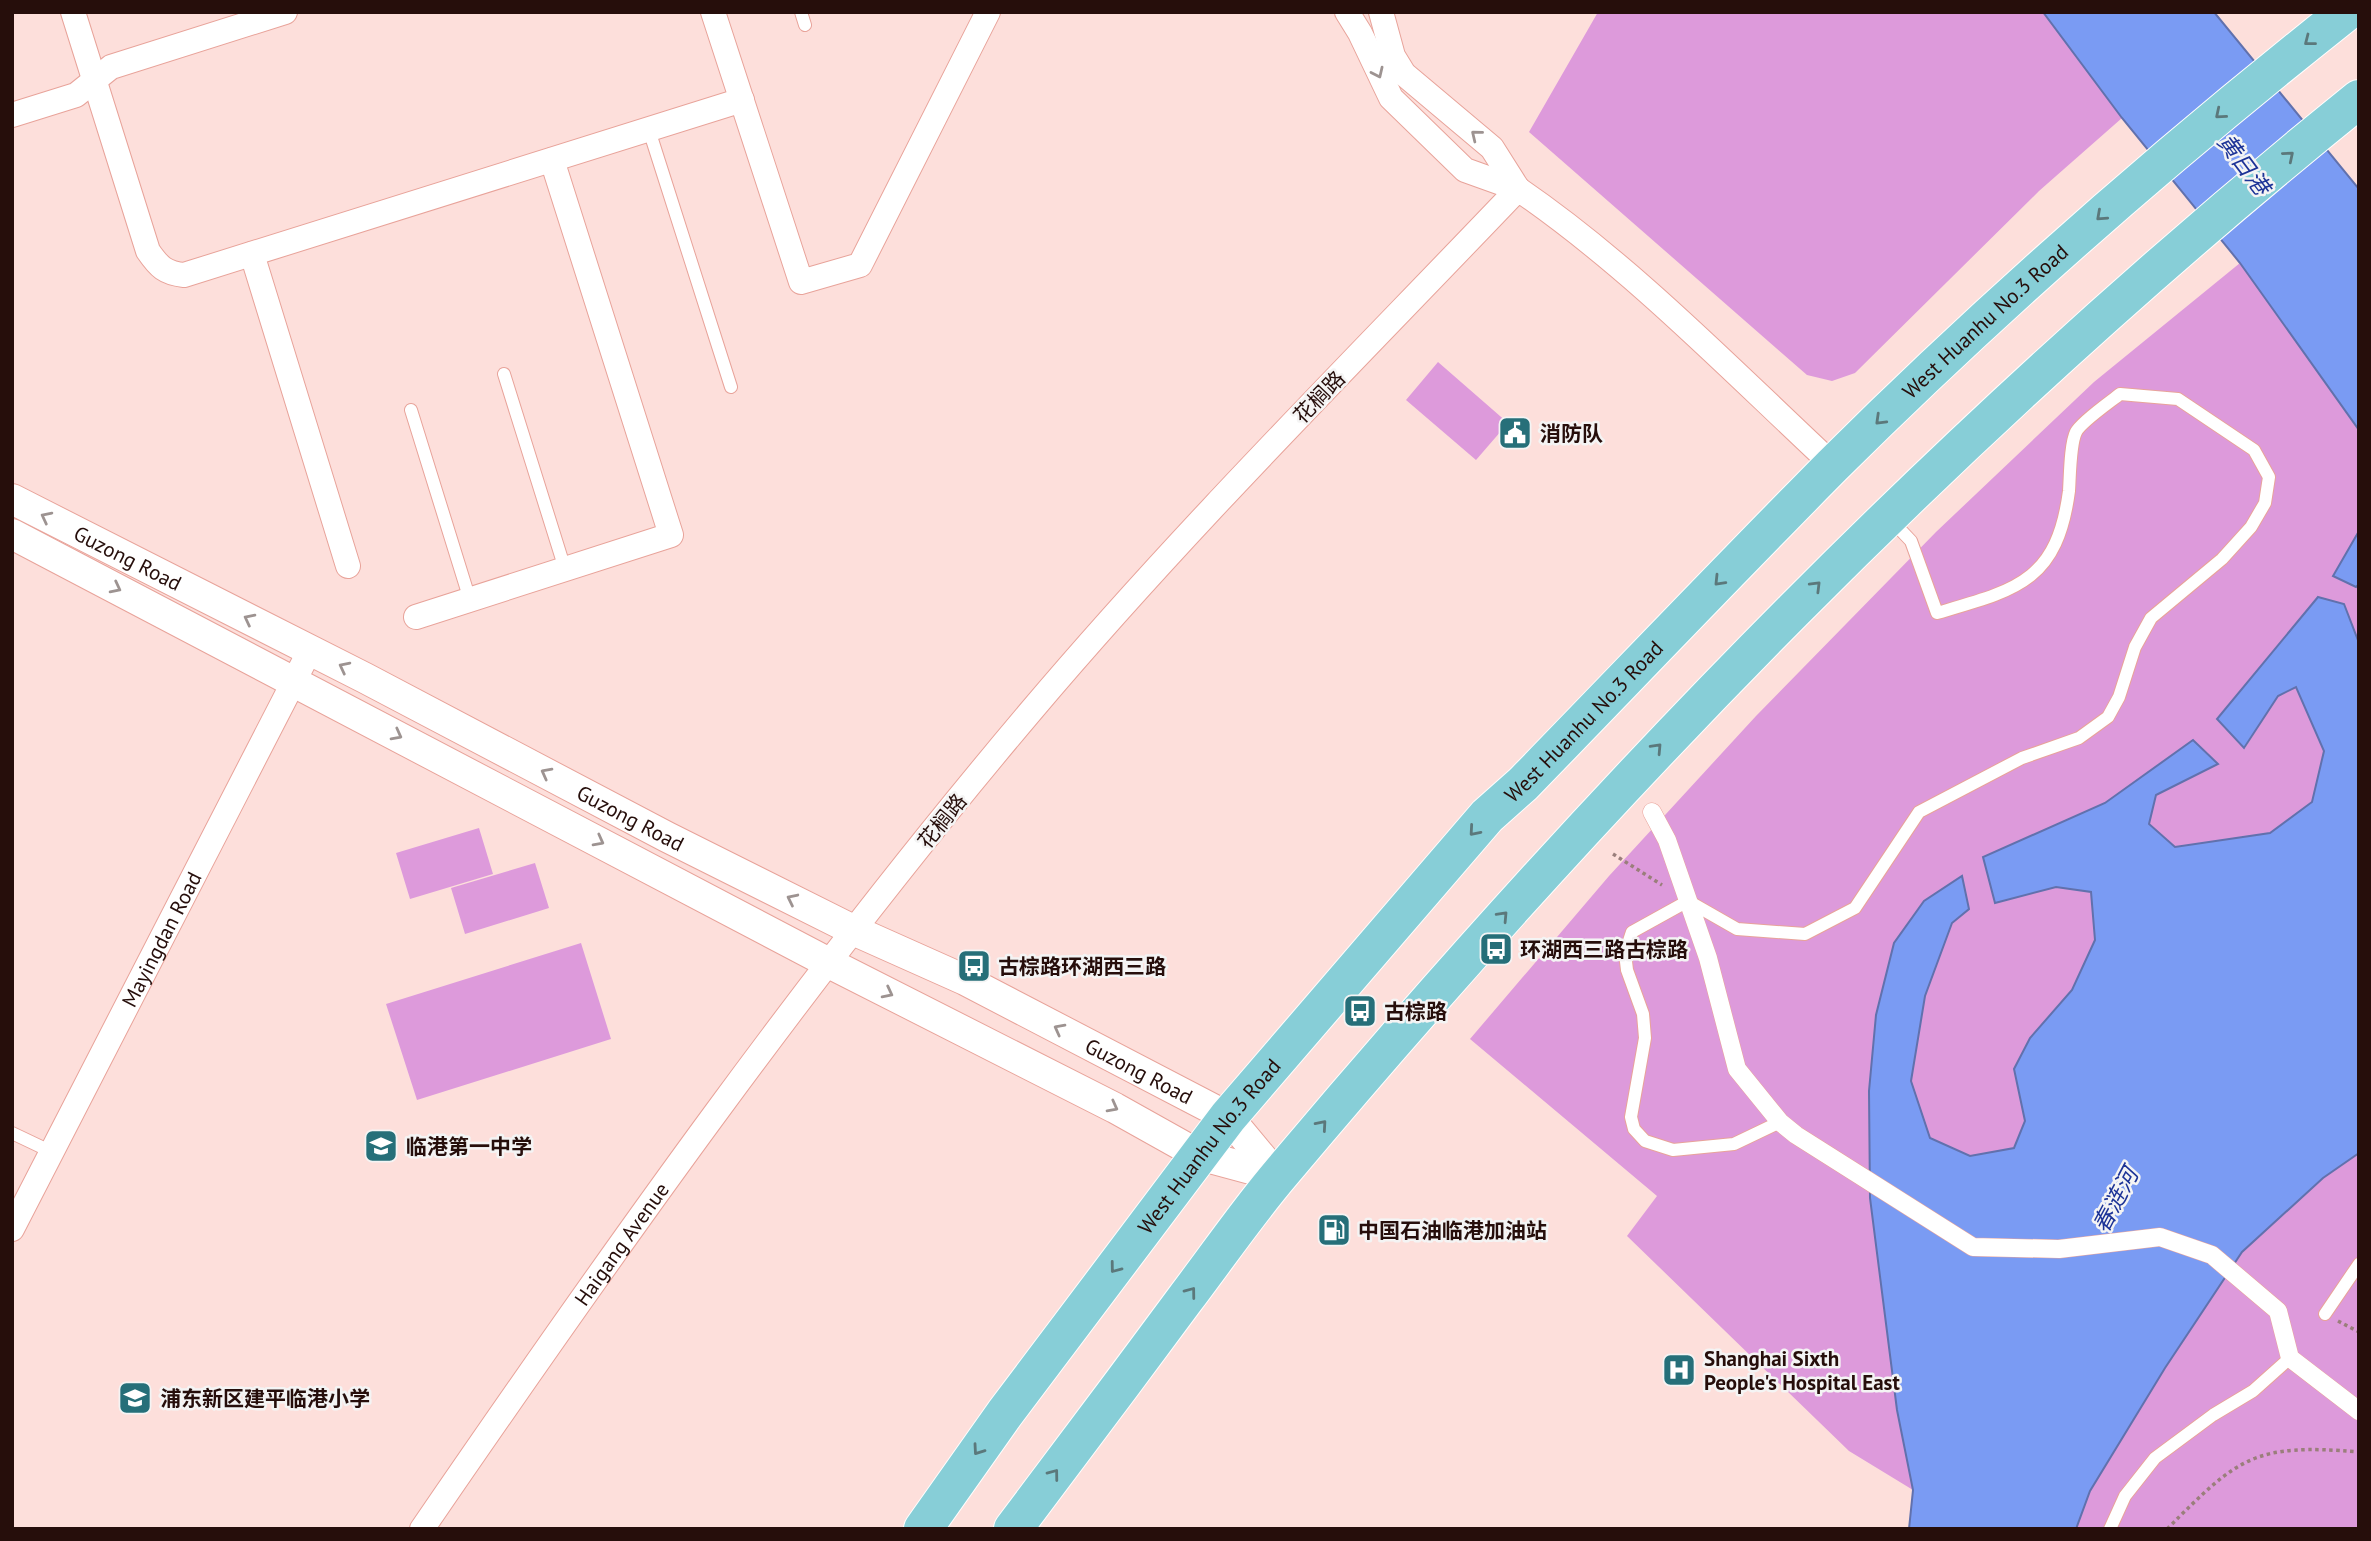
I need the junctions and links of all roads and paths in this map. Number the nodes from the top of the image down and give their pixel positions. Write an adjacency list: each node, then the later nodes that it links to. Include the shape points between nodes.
1 (73, 12): 8 (street)
2 (285, 12): 8 (street, via 111,67)
3 (713, 12): 10 (street)
4 (988, 12): 10 (street, via 860,265 801,282)
5 (1347, 12): 14 (street, one-way to 14, via 1391,98 1465,170)
6 (1381, 12): 14 (street, one-way to 6, via 1492,148 1404,74 1393,56)
7 (2346, 12): 19 (main road, West Huanhu No.3 Road, one-way to 19, via 2152,170)
8 (94, 80): 11 (street, via 76,95); 15 (street, via 148,251 158,267 184,275)
9 (2359, 99): 21 (main road, one-way to 9, via 2041,370)
10 (742, 100): 12 (street)
11 (12, 115)
12 (649, 130): 13 (street); 17 (lane)
13 (552, 160): 15 (street); 24 (street, via 671,535)
14 (1518, 189): 19 (street, via 1562,219 1665,307); 32 (street, 花榈路, via 1196,527 1077,659)
15 (252, 254): 23 (street)
16 (504, 374): 24 (lane)
17 (731, 387)
18 (411, 410): 25 (lane)
19 (1833, 465): 34 (main road, West Huanhu No.3 Road, one-way to 34, via 1487,816)
20 (12, 499): 27 (street, Guzong Road, one-way to 20)
21 (1887, 515): 31 (lane, via 1911,541 1937,612 1998,595 2047,562 2059,539 2076,432 2120,394 2178,399 2253,450 2269,477 2265,503 2251,527 2222,559 2151,618 2108,717 2078,738 2022,758 1919,812 1855,908 1805,934 1737,929); 39 (main road, one-way to 21, via 1493,926 1697,706)
22 (12, 534): 28 (street, Guzong Road, one-way to 28)
23 (348, 566)
24 (565, 569): 25 (street)
25 (470, 600): 26 (street)
26 (416, 617)
27 (310, 650): 28 (street, Mayingdan Road); 32 (street, Guzong Road, one-way to 27)
28 (294, 680): 33 (street, Guzong Road, one-way to 33); 37 (street, Mayingdan Road)
29 (1652, 813): 31 (street, via 1667,840)
30 (1613, 855): 31 (path)
31 (1688, 901): 35 (street, via 1737,1069); 35 (lane, via 1632,932 1625,953 1643,1014 1645,1038 1631,1117 1634,1129 1645,1141 1673,1150 1734,1144)
32 (853, 930): 33 (street, 花榈路); 34 (street, Guzong Road, one-way to 32, via 965,980)
33 (827, 962): 38 (street, Guzong Road, one-way to 38); 46 (street, Haigang Avenue, via 536,1363)
34 (1228, 1117): 38 (main road, West Huanhu No.3 Road); 39 (street, Guzong Road)
35 (1780, 1122): 43 (street, via 1973,1247 2059,1249 2160,1237 2213,1255 2278,1311)
36 (12, 1133): 37 (lane)
37 (52, 1152): 40 (street, Mayingdan Road)
38 (1199, 1154): 39 (street, Guzong Road); 47 (main road, West Huanhu No.3 Road, one-way to 47)
39 (1277, 1176): 48 (main road, one-way to 39)
40 (12, 1230)
41 (2359, 1264): 42 (lane)
42 (2325, 1314)
43 (2290, 1358): 44 (street); 49 (lane, via 2252,1391 2155,1458 2125,1496)
44 (2359, 1411)
45 (2359, 1452): 50 (path, via 2314,1448 2244,1460 2216,1480)
46 (422, 1529)
47 (923, 1529)
48 (1013, 1529)
49 (2110, 1529)
50 (2167, 1529)

